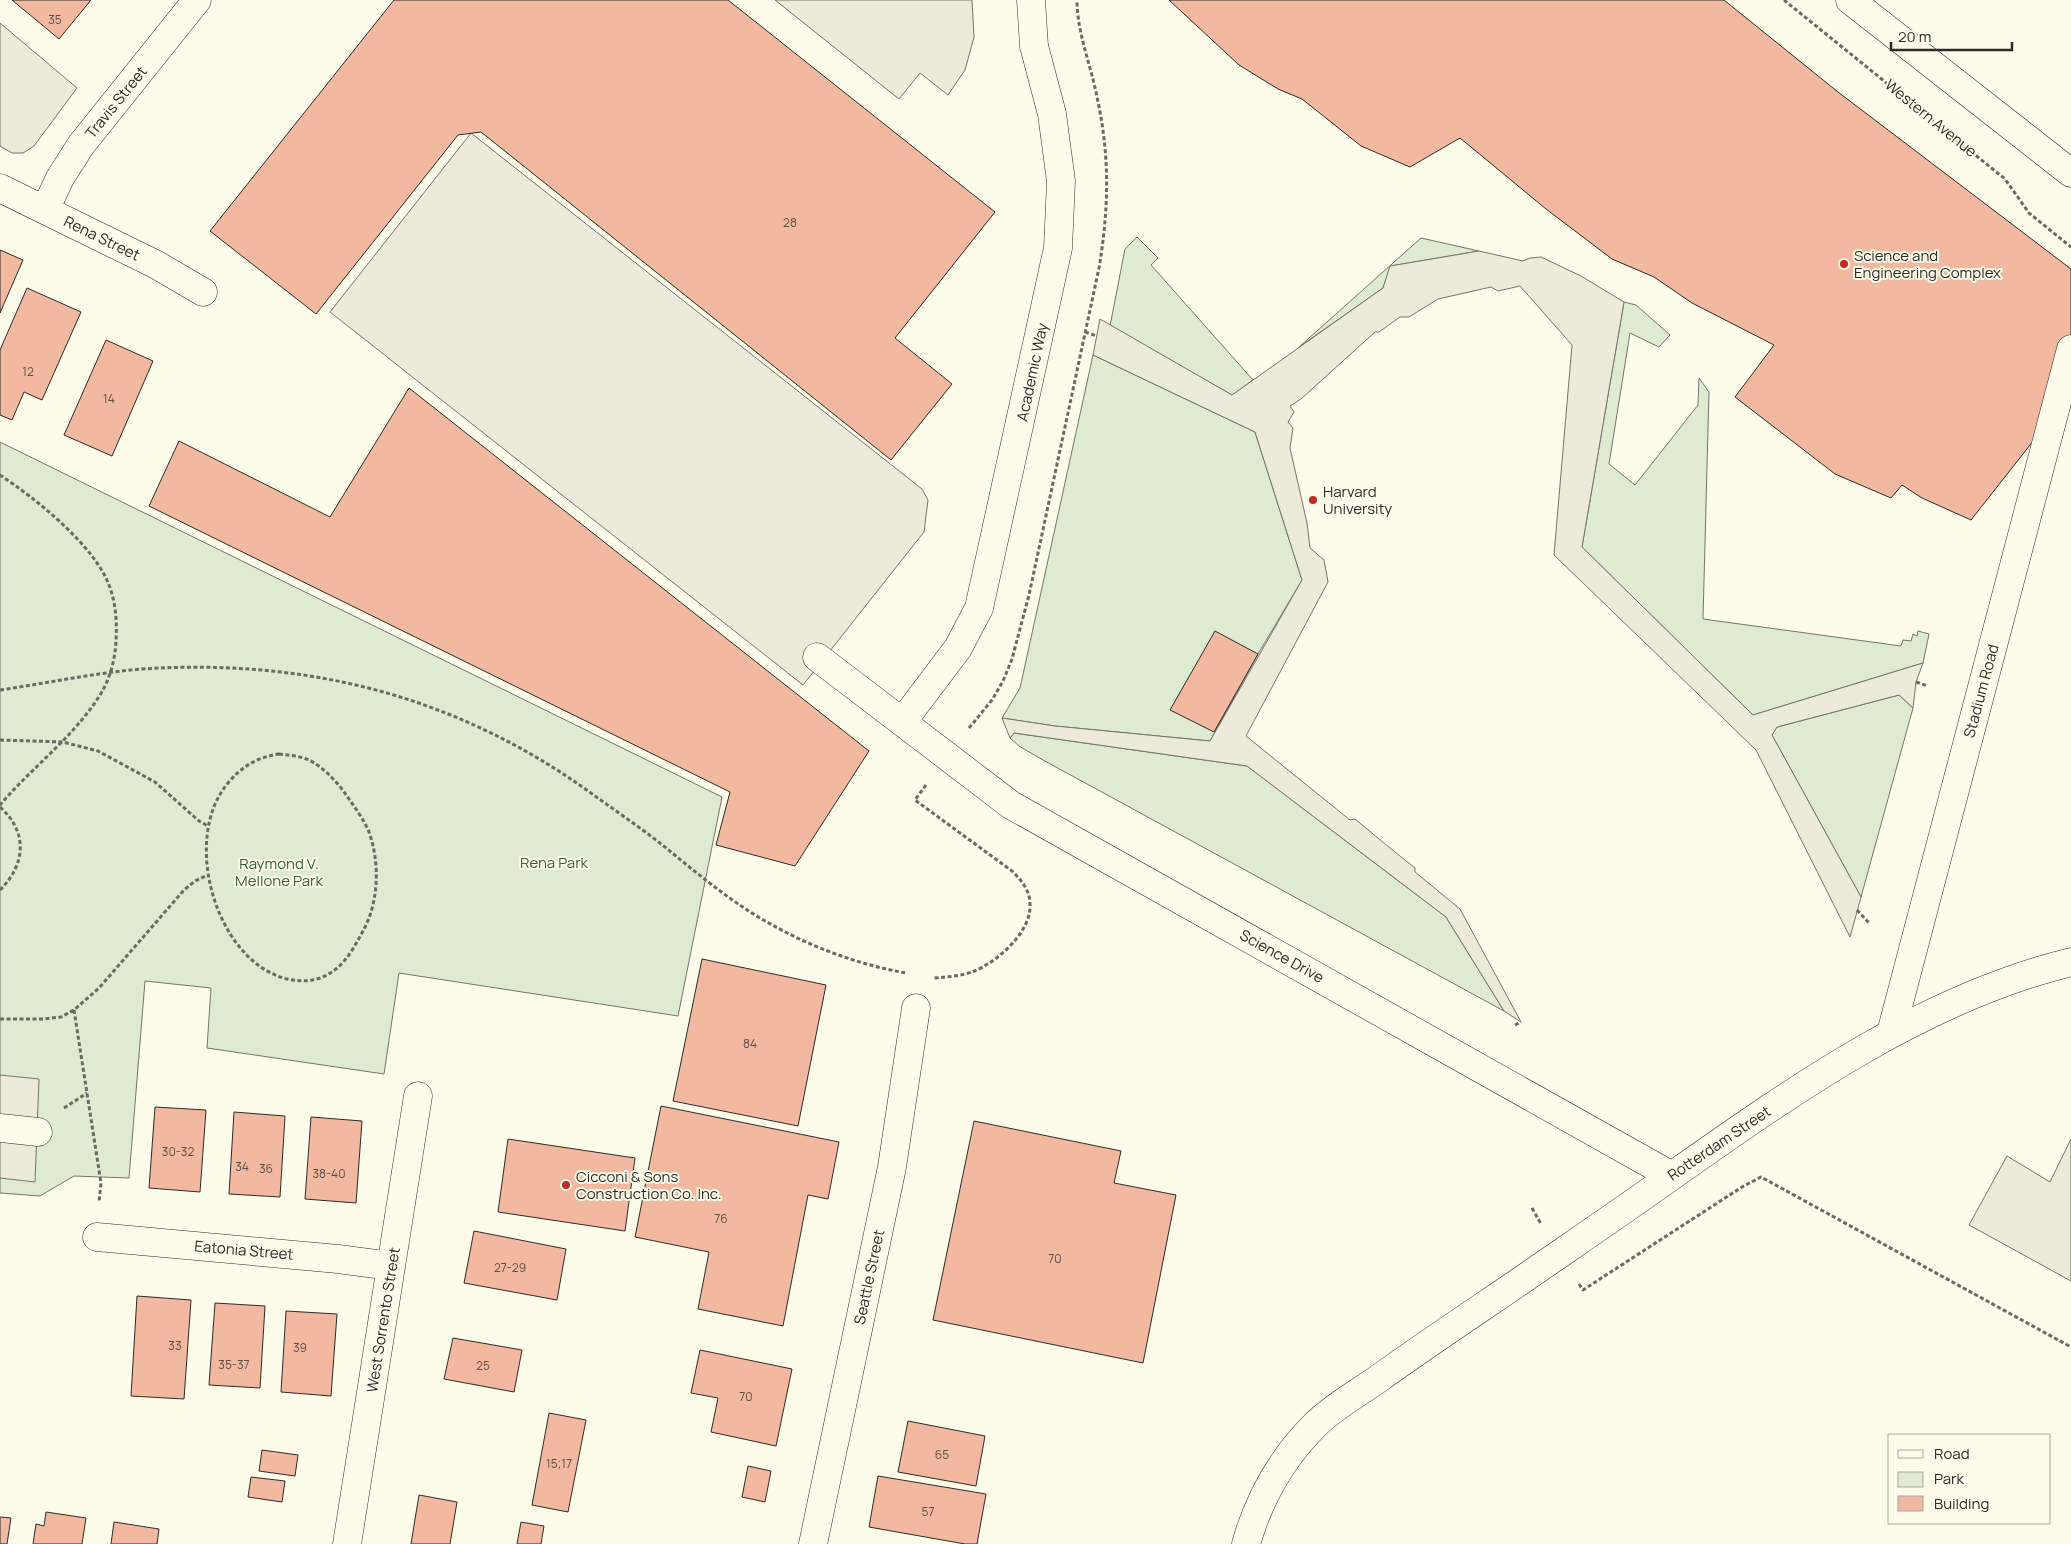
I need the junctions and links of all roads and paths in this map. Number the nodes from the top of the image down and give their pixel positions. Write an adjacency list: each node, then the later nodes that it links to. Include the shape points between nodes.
1 (196, 0): 7 (street, Travis Street, via 81,145)
2 (1031, 0): 19 (street, Academic Way, via 1034,46 1052,114 1062,181 1058,248 979,608 958,648)
3 (1784, 0): 8 (path, Western Avenue, via 2005,179 2029,213)
4 (1850, 0): 5 (street)
5 (2071, 173)
6 (0, 188): 7 (street, Rena Street)
7 (45, 210): 9 (street, Rena Street, via 155,264)
8 (2070, 246)
9 (203, 292)
10 (1085, 332): 11 (path)
11 (1097, 336)
12 (2071, 349): 37 (street, Stadium Road)
13 (0, 475): 15 (path, via 66,528 98,564 114,602 117,627)
14 (817, 657): 19 (street, Science Drive)
15 (111, 672): 18 (path); 21 (path, via 101,694); 30 (path, via 216,668 339,680 446,712 560,770 727,896 773,926 819,948)
16 (1916, 682): 17 (path)
17 (1928, 686)
18 (0, 690)
19 (903, 721): 41 (street, Science Drive, via 1011,805)
20 (0, 740): 21 (path)
21 (62, 742): 23 (path); 24 (path, via 98,751 140,772)
22 (929, 781): 31 (path, via 915,800 1012,871 1025,886 1030,910 1022,930 1000,957 972,972)
23 (0, 806): 26 (path, via 16,825 20,852 11,878)
24 (208, 826): 25 (path, via 205,853); 25 (path, via 213,805 222,789 250,763 279,754 308,759 335,780 361,818 374,851 376,885 366,927 347,957 323,977 302,982 267,971 242,949 222,917)
25 (208, 875): 33 (path, via 184,890 99,988)
26 (0, 890)
27 (1857, 910): 28 (path)
28 (1870, 924)
29 (2071, 962): 37 (street, Rotterdam Street, via 1972,995)
30 (914, 975)
31 (929, 979)
32 (916, 1008): 47 (street, Seattle Street, via 892,1167)
33 (74, 1010): 34 (path, via 61,1017); 42 (path, via 101,1183)
34 (0, 1019)
35 (1521, 1022): 36 (path)
36 (1515, 1025)
37 (1891, 1032): 41 (street, Rotterdam Street)
38 (418, 1096): 43 (street, West Sorrento Street)
39 (0, 1128): 40 (street)
40 (38, 1132)
41 (1672, 1176): 48 (street, Rotterdam Street, via 1318,1423 1291,1452 1269,1485)
42 (97, 1237): 43 (street, Eatonia Street)
43 (391, 1266): 46 (street, West Sorrento Street)
44 (1583, 1290): 45 (path, via 1761,1177)
45 (2071, 1347)
46 (347, 1544)
47 (813, 1544)
48 (1246, 1544)

